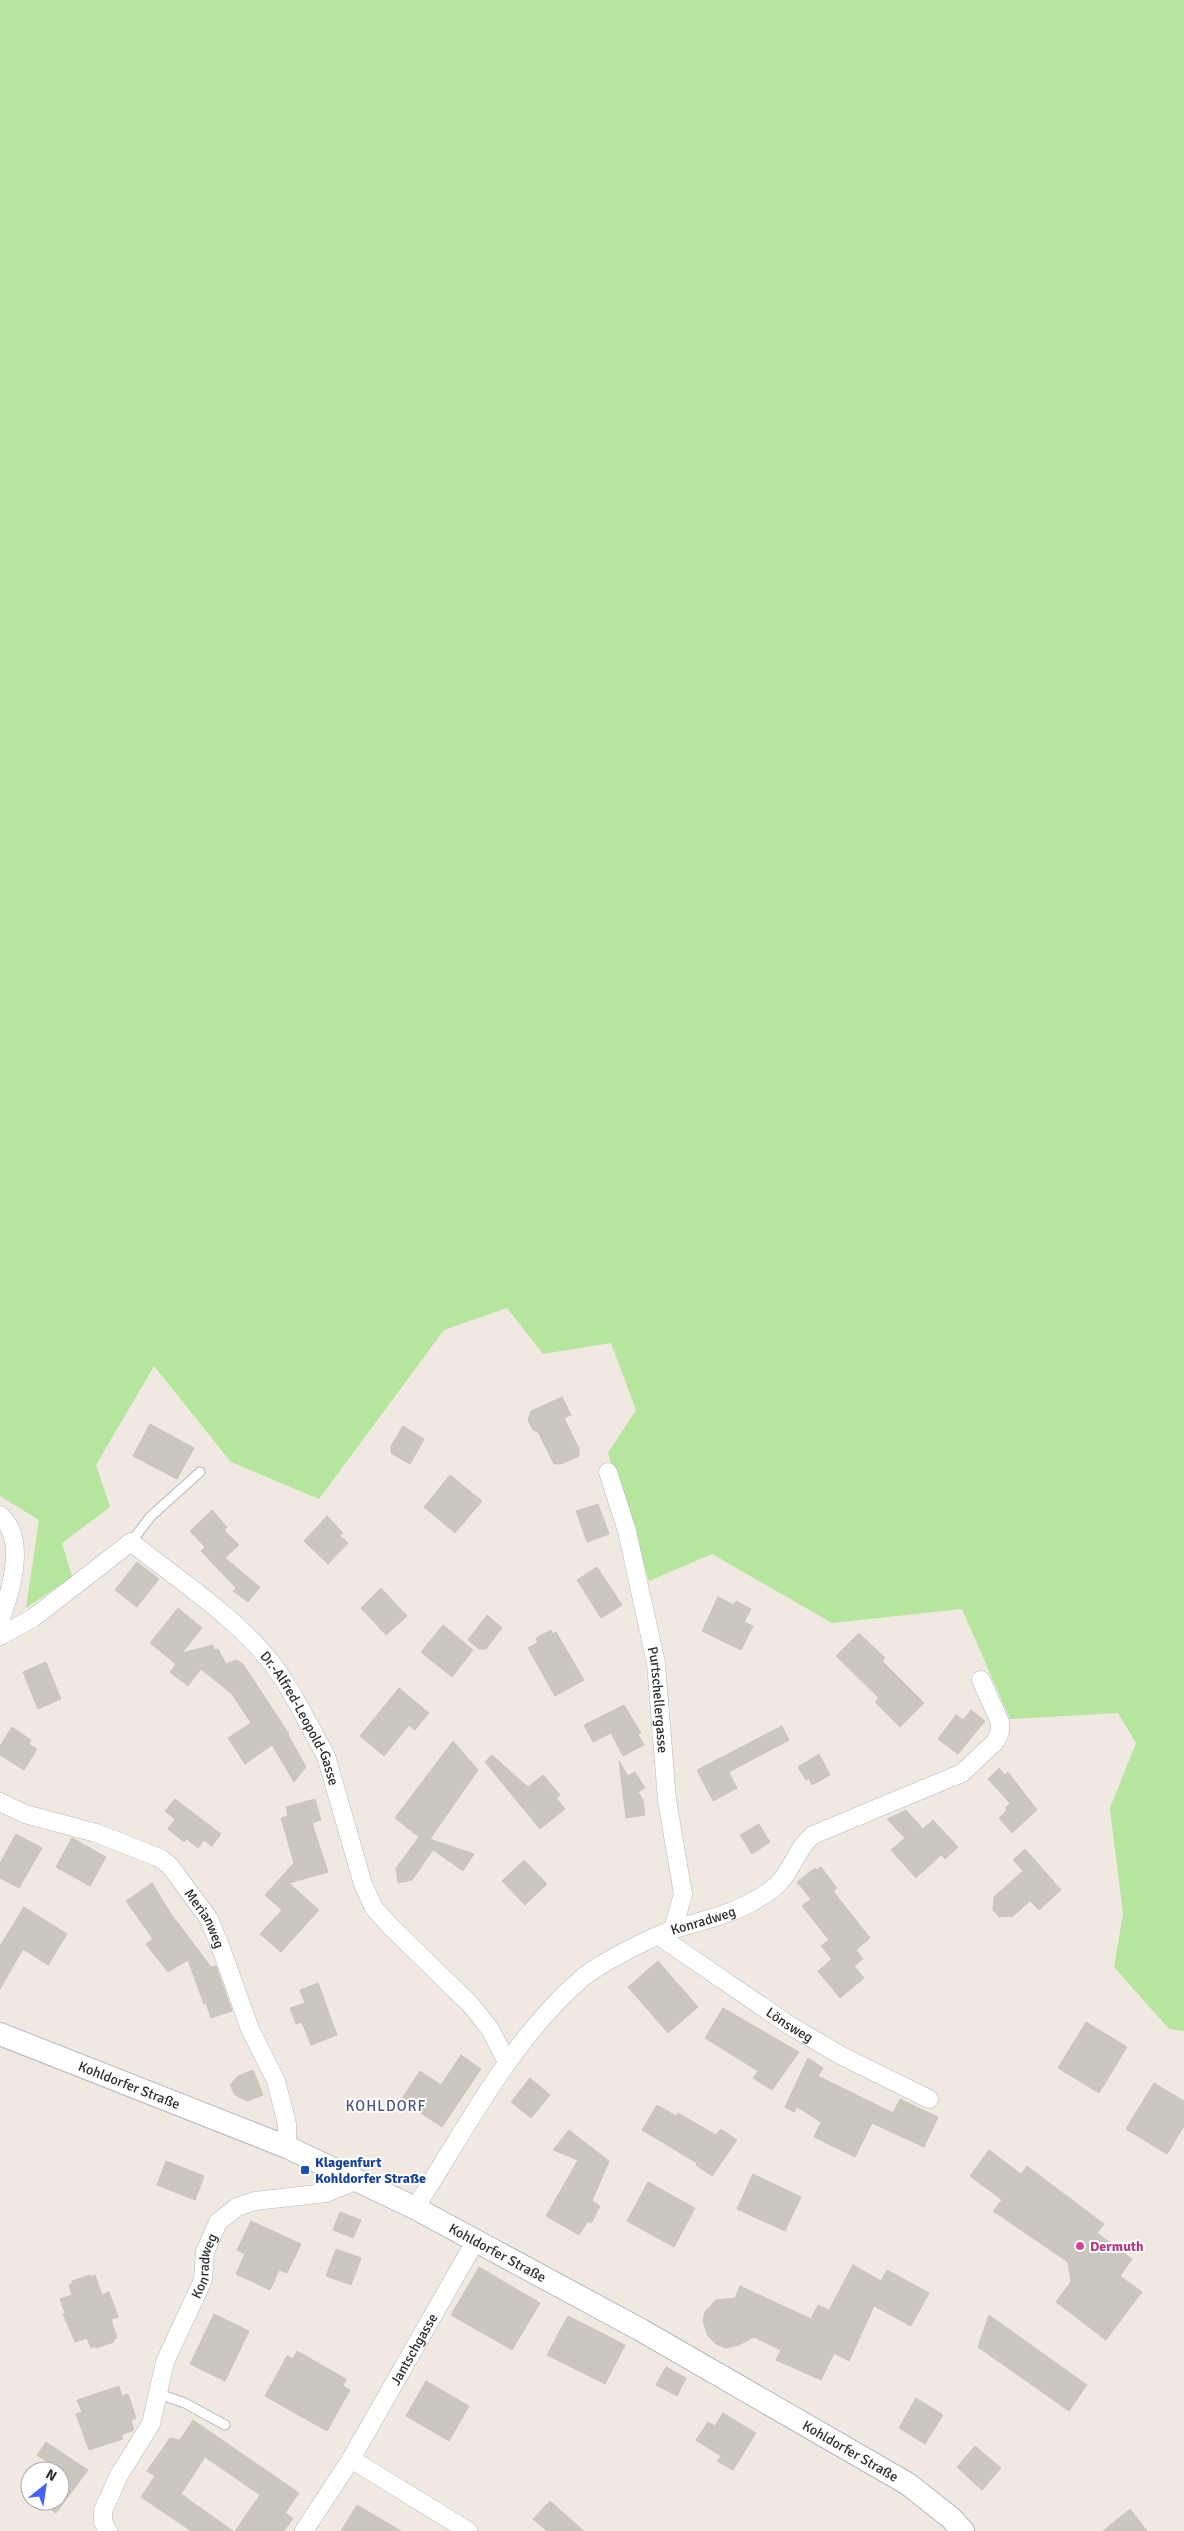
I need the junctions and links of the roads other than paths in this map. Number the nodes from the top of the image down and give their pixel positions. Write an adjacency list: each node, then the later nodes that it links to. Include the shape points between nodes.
1 (200, 1472): 4 (lane, via 151,1516)
2 (608, 1472): 9 (street, Purtschellergasse, via 627,1531 656,1663 667,1800 682,1894)
3 (0, 1515): 5 (street, via 6,1520 15,1552 10,1594)
4 (131, 1542): 6 (street, via 33,1618); 11 (street, Dr.-Alfred-Leopold-Gasse, via 226,1618 276,1669 326,1756 363,1884 374,1908 471,2004 490,2029)
5 (0, 1622)
6 (0, 1636)
7 (981, 1680): 9 (street, Konradweg, via 1000,1722 1000,1732 995,1742 962,1773 813,1835 805,1842 783,1879 756,1900 720,1917)
8 (0, 1802): 13 (street, Merianweg, via 25,1814 96,1833 160,1858 170,1866 209,1919 222,1950 250,2029 276,2081 287,2124)
9 (666, 1933): 11 (street, Konradweg, via 609,1960 583,1977 533,2027); 12 (street, Lönsweg, via 789,2025 842,2056)
10 (0, 2034): 13 (street, Kohldorfer Straße)
11 (507, 2062): 15 (street, Konradweg)
12 (929, 2099)
13 (287, 2147): 14 (street, Kohldorfer Straße)
14 (358, 2180): 15 (street, Kohldorfer Straße); 17 (street, Konradweg, via 326,2193 255,2201 237,2207 218,2222 205,2252 203,2280 165,2362)
15 (415, 2208): 16 (street, Kohldorfer Straße)
16 (476, 2240): 19 (street, Jantschgasse); 23 (street, Kohldorfer Straße, via 700,2363 908,2484)
17 (159, 2394): 18 (lane, via 185,2403); 20 (street, Konradweg, via 151,2424 119,2474 103,2512 103,2522)
18 (224, 2425)
19 (351, 2459): 21 (street, Jantschgasse); 22 (street)
20 (108, 2531)
21 (304, 2531)
22 (468, 2531)
23 (963, 2531)

